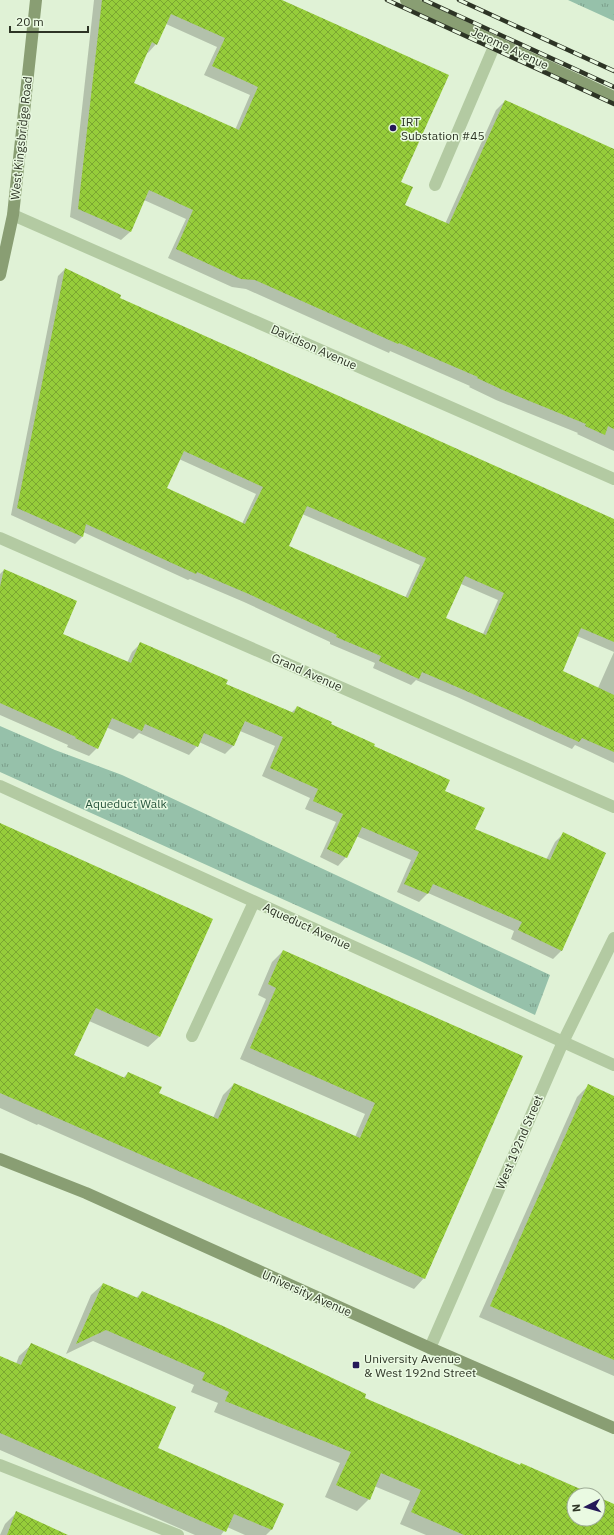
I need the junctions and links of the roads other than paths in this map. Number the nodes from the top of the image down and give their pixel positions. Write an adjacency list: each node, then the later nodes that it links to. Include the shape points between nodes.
1 (36, 0): 6 (street, West Kingsbridge Road)
2 (406, 0): 3 (street, Jerome Avenue)
3 (496, 42): 4 (street, Jerome Avenue); 5 (street)
4 (614, 97)
5 (435, 184)
6 (13, 215): 7 (street, West Kingsbridge Road); 8 (street, Davidson Avenue)
7 (0, 275)
8 (614, 479)
9 (0, 538): 11 (street, Grand Avenue)
10 (0, 786): 12 (street, Aqueduct Avenue)
11 (614, 807)
12 (254, 902): 14 (street); 15 (street, Aqueduct Avenue)
13 (614, 938): 15 (street, West 192nd Street)
14 (192, 1036)
15 (563, 1042): 16 (street, Aqueduct Avenue); 18 (street, West 192nd Street)
16 (614, 1065)
17 (0, 1159): 18 (street, University Avenue, via 86,1193)
18 (430, 1348): 19 (street, University Avenue)
19 (614, 1428)
20 (0, 1465): 21 (street)
21 (178, 1535)

